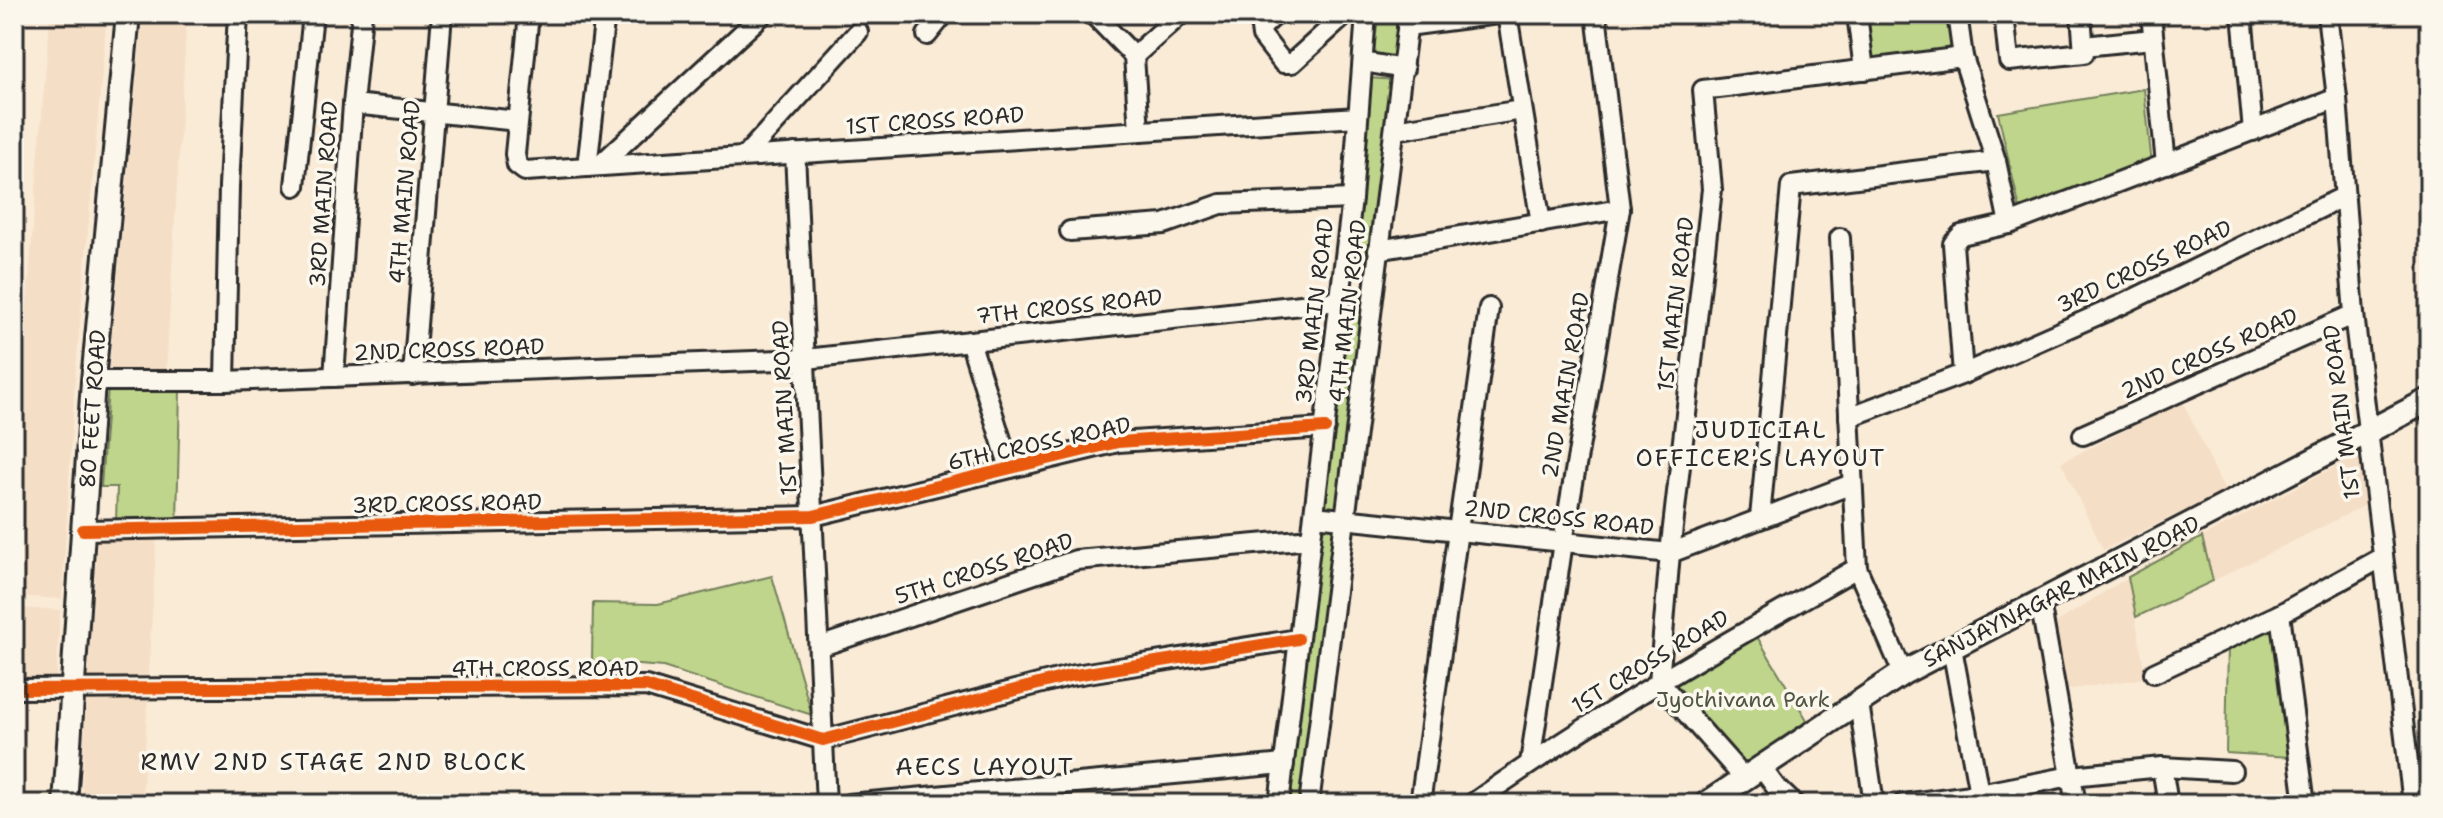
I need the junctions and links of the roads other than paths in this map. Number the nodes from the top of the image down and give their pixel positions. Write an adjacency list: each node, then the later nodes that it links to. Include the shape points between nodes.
1 (128, 14): 66 (street, 80 FEET ROAD)
2 (238, 14): 67 (street)
3 (313, 14): 49 (street, 3RD MAIN ROAD)
4 (362, 14): 36 (street, 3RD MAIN ROAD)
5 (442, 14): 38 (street, 4TH MAIN ROAD)
6 (529, 14): 40 (street)
7 (605, 14): 48 (street)
8 (763, 14): 48 (street)
9 (944, 14): 27 (street)
10 (1093, 14): 30 (street)
11 (1181, 14): 30 (street)
12 (1276, 14): 13 (street, via 1261,28 1262,36 1287,65)
13 (1346, 14)
14 (1366, 14): 32 (street, 3RD MAIN ROAD)
15 (1498, 14): 25 (street)
16 (1507, 14): 37 (street)
17 (1596, 14): 52 (street, 2ND MAIN ROAD)
18 (1857, 14): 34 (street)
19 (1957, 14): 31 (street)
20 (2004, 14): 29 (street, via 2009,61 2084,53)
21 (2081, 14): 29 (street)
22 (2151, 14): 28 (street)
23 (2242, 14): 43 (street)
24 (2327, 14): 35 (street, 1ST MAIN ROAD)
25 (1408, 20): 33 (street, 4TH MAIN ROAD)
26 (858, 32): 45 (street)
27 (927, 35)
28 (2153, 39): 29 (street); 47 (street)
29 (2084, 46)
30 (1134, 56): 42 (street)
31 (1963, 57): 34 (street); 46 (street)
32 (1363, 62): 33 (street); 39 (street, 3RD MAIN ROAD)
33 (1404, 69): 41 (street, 4TH MAIN ROAD)
34 (1864, 70): 83 (street, 1ST MAIN ROAD, via 1703,90 1712,189)
35 (2337, 98): 43 (street); 50 (street, 1ST MAIN ROAD)
36 (353, 104): 38 (street); 65 (street, 3RD MAIN ROAD)
37 (1522, 110): 41 (street); 53 (street)
38 (435, 114): 40 (street); 64 (street, 4TH MAIN ROAD)
39 (1358, 117): 42 (street, 1ST CROSS ROAD); 51 (street, 3RD MAIN ROAD)
40 (518, 121): 48 (street, 1ST CROSS ROAD, via 515,154 525,171)
41 (1395, 130): 57 (street, 4TH MAIN ROAD)
42 (1139, 131): 44 (street, 1ST CROSS ROAD)
43 (2253, 131): 47 (street)
44 (795, 153): 45 (street, 1ST CROSS ROAD); 62 (street, 1ST MAIN ROAD)
45 (745, 156): 48 (street, 1ST CROSS ROAD)
46 (1996, 161): 54 (street); 78 (street, via 1791,186)
47 (2166, 164): 54 (street)
48 (593, 166)
49 (295, 186)
50 (2343, 197): 60 (street, 1ST MAIN ROAD); 63 (street, 3RD CROSS ROAD, via 2123,304)
51 (1352, 199): 55 (street, via 1221,204 1164,224); 58 (street, 3RD MAIN ROAD)
52 (1620, 209): 53 (street); 82 (street, 2ND MAIN ROAD)
53 (1541, 223): 57 (street)
54 (2009, 224): 63 (street, via 1961,235 1953,244)
55 (1070, 231)
56 (1840, 238): 69 (street)
57 (1378, 250): 77 (street, 4TH MAIN ROAD)
58 (1338, 301): 61 (street, 7TH CROSS ROAD); 70 (street, 3RD MAIN ROAD)
59 (1489, 308): 80 (street)
60 (2354, 314): 71 (street, 1ST MAIN ROAD); 72 (street, 2ND CROSS ROAD)
61 (970, 341): 62 (street, 7TH CROSS ROAD); 73 (street)
62 (806, 359): 64 (street, 2ND CROSS ROAD); 75 (street, 1ST MAIN ROAD)
63 (1963, 374): 69 (street)
64 (413, 375): 65 (street, 2ND CROSS ROAD)
65 (334, 377): 67 (street, 2ND CROSS ROAD)
66 (93, 381): 67 (street, 2ND CROSS ROAD); 79 (street, 80 FEET ROAD)
67 (225, 381)
68 (2429, 400): 71 (street, SANJAYNAGAR MAIN ROAD)
69 (1849, 417): 74 (street)
70 (1325, 428): 73 (street, 6TH CROSS ROAD, via 1118,442); 76 (street, 3RD MAIN ROAD)
71 (2367, 433): 84 (street, 1ST MAIN ROAD); 86 (street, SANJAYNAGAR MAIN ROAD)
72 (2083, 435)
73 (1010, 468): 75 (street, 6TH CROSS ROAD)
74 (1852, 484): 78 (street, 2ND CROSS ROAD); 85 (street)
75 (813, 516): 79 (street, 3RD CROSS ROAD); 89 (street, 1ST MAIN ROAD)
76 (1314, 516): 77 (street, 2ND CROSS ROAD); 81 (street, 3RD MAIN ROAD)
77 (1344, 518): 80 (street, 2ND CROSS ROAD); 110 (street, 4TH MAIN ROAD)
78 (1760, 518): 83 (street, 2ND CROSS ROAD)
79 (83, 530): 95 (street, 80 FEET ROAD)
80 (1457, 531): 82 (street, 2ND CROSS ROAD); 111 (street)
81 (1311, 539): 88 (street, 3RD MAIN ROAD); 89 (street, 5TH CROSS ROAD, via 1076,560)
82 (1563, 542): 83 (street, 2ND CROSS ROAD); 98 (street, 2ND MAIN ROAD)
83 (1670, 553): 93 (street, 1ST MAIN ROAD)
84 (2383, 557): 87 (street); 120 (street, 1ST MAIN ROAD)
85 (1857, 568): 91 (street); 93 (street, 1ST CROSS ROAD)
86 (2040, 602): 90 (street, SANJAYNAGAR MAIN ROAD); 103 (street)
87 (2280, 614): 92 (street); 119 (street)
88 (1298, 639): 97 (street, via 1069,676); 99 (street, 3RD MAIN ROAD)
89 (819, 647): 97 (street, 1ST MAIN ROAD)
90 (1952, 648): 91 (street, SANJAYNAGAR MAIN ROAD); 105 (street)
91 (1903, 673): 96 (street, SANJAYNAGAR MAIN ROAD)
92 (2154, 673)
93 (1659, 682): 98 (street, 1ST CROSS ROAD); 102 (street)
94 (14, 689): 95 (street, 4TH CROSS ROAD)
95 (72, 689): 97 (street, 4TH CROSS ROAD, via 646,686); 106 (street, 80 FEET ROAD)
96 (1859, 703): 102 (street, SANJAYNAGAR MAIN ROAD); 115 (street)
97 (823, 740): 107 (street, 1ST MAIN ROAD)
98 (1530, 763): 112 (street, 1ST CROSS ROAD)
99 (1284, 764): 104 (street); 109 (street, 3RD MAIN ROAD)
100 (2162, 767): 101 (street); 103 (street); 118 (street)
101 (2232, 771)
102 (1753, 772): 113 (street, SANJAYNAGAR MAIN ROAD); 114 (street)
103 (2071, 776): 105 (street); 117 (street)
104 (1039, 795): 108 (street)
105 (1980, 799): 116 (street)
106 (65, 804)
107 (826, 804)
108 (849, 804)
109 (1279, 804)
110 (1309, 804)
111 (1420, 804)
112 (1472, 804)
113 (1706, 804)
114 (1794, 804)
115 (1874, 804)
116 (1903, 804)
117 (2076, 804)
118 (2168, 804)
119 (2305, 804)
120 (2413, 804)

